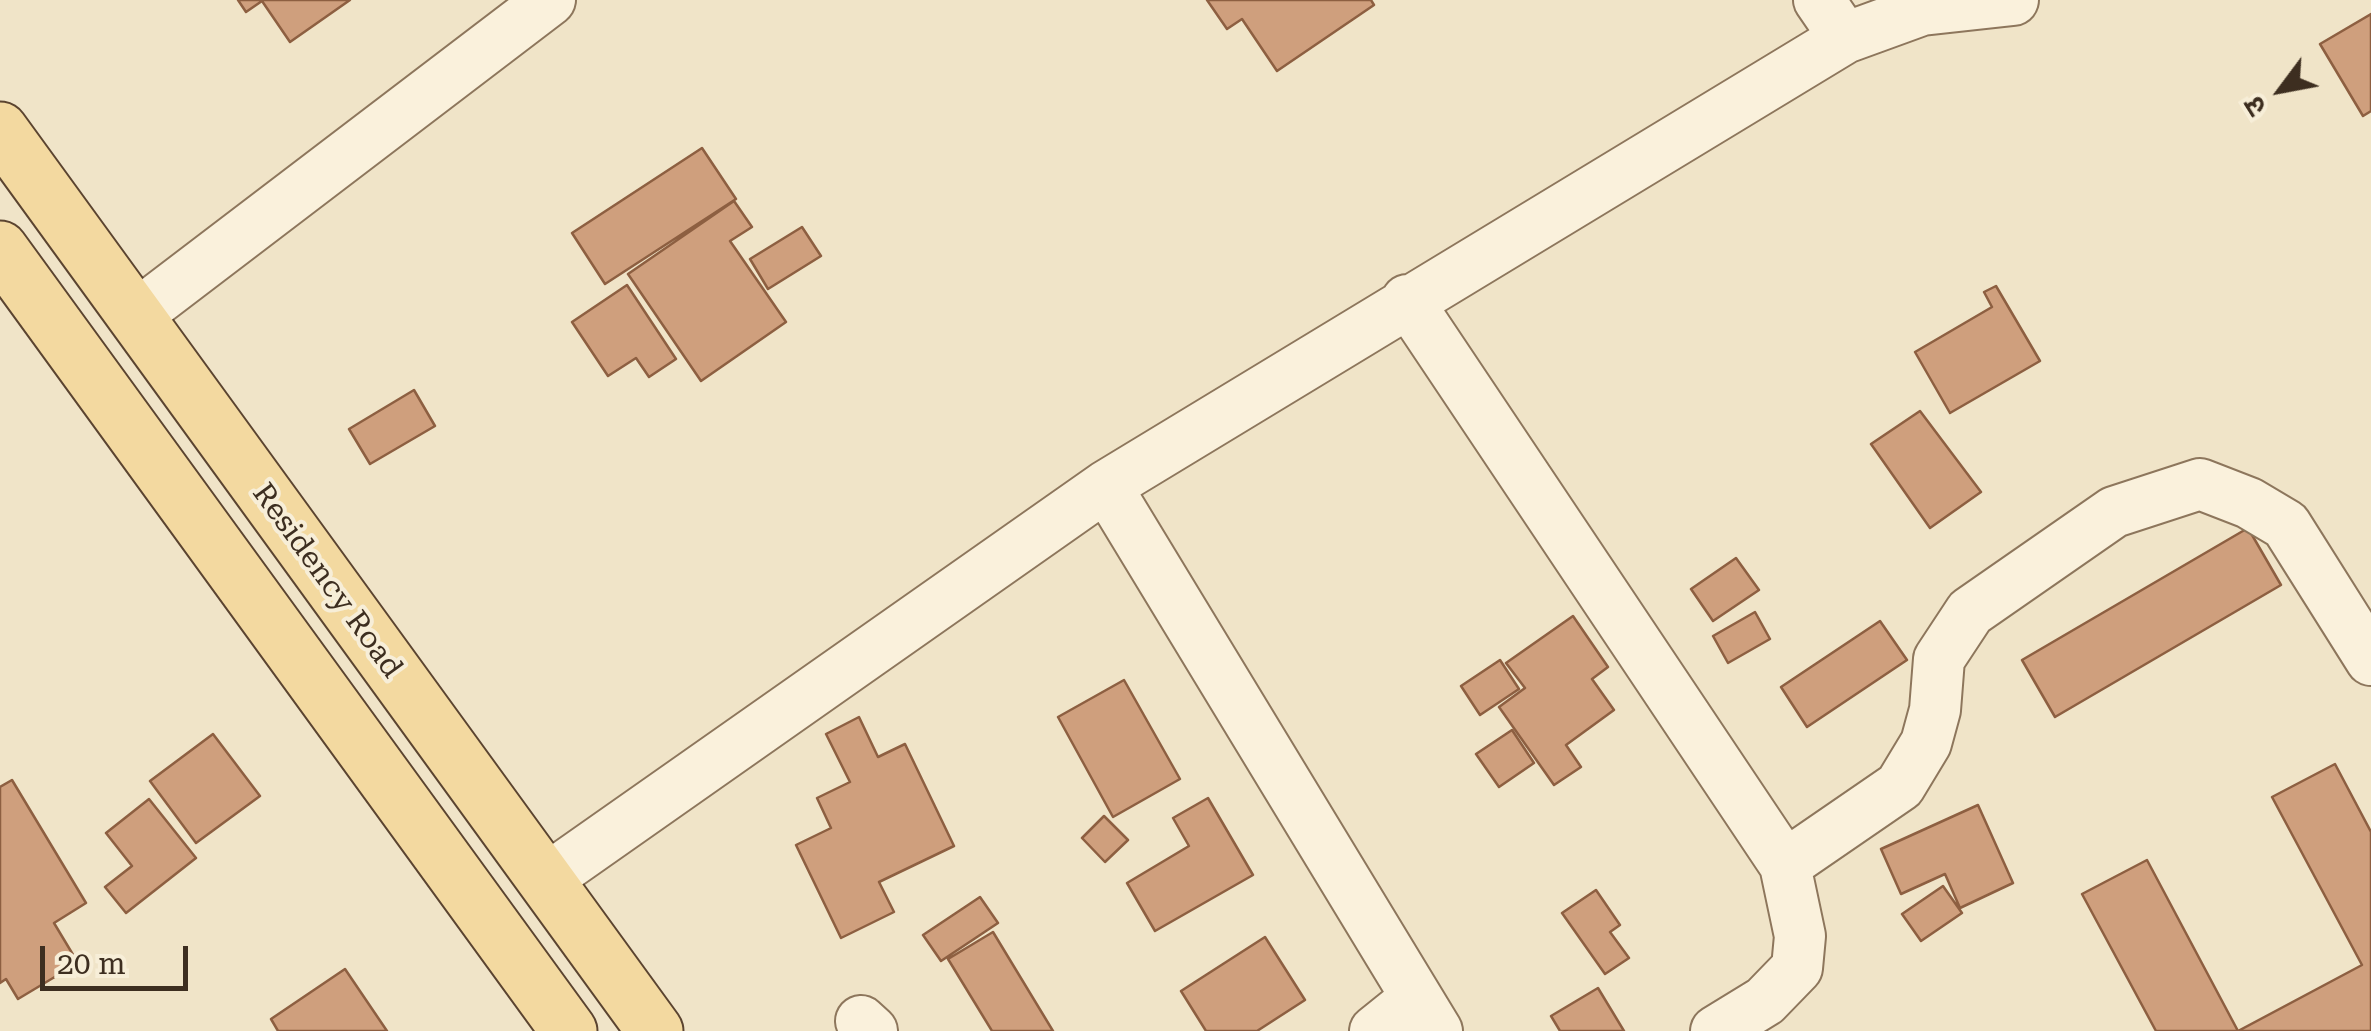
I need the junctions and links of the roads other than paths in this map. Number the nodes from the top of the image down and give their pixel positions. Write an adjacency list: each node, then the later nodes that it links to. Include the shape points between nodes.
1 (550, 0): 7 (street)
2 (2013, 0): 3 (street)
3 (1832, 19): 6 (street)
4 (0, 130): 7 (main road, Residency Road)
5 (0, 249): 13 (main road)
6 (1407, 300): 8 (street); 10 (street)
7 (134, 316): 11 (main road, Residency Road)
8 (1106, 486): 11 (street); 12 (street)
9 (2371, 660): 10 (street, via 2286,525 2249,502 2200,484 2114,512 1970,612 1938,659 1926,744 1900,786)
10 (1784, 864): 16 (street, via 1800,936 1798,968 1765,1001)
11 (545, 880): 14 (main road, Residency Road)
12 (1427, 1014): 15 (street)
13 (570, 1031)
14 (654, 1031)
15 (1375, 1031)
16 (1716, 1031)

